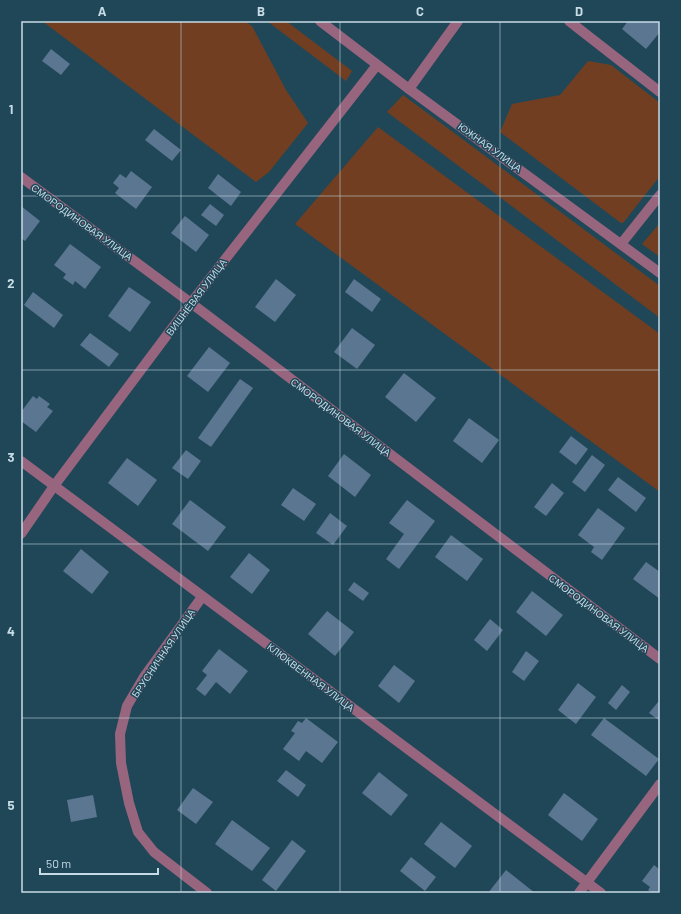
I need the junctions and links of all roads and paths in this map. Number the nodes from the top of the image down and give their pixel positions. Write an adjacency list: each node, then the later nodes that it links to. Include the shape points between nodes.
1 (320, 21): 4 (street, ЮЖНАЯ УЛИЦА)
2 (458, 21): 5 (street)
3 (569, 21): 6 (street)
4 (377, 64): 5 (street, ЮЖНАЯ УЛИЦА); 11 (street, ВИШНЁВАЯ УЛИЦА)
5 (409, 89): 9 (street, ЮЖНАЯ УЛИЦА)
6 (660, 92)
7 (21, 177): 11 (street, СМОРОДИНОВАЯ УЛИЦА)
8 (660, 196): 9 (street)
9 (621, 244): 10 (street, ЮЖНАЯ УЛИЦА)
10 (660, 272)
11 (192, 303): 13 (street, ВИШНЁВАЯ УЛИЦА); 16 (street, СМОРОДИНОВАЯ УЛИЦА)
12 (21, 461): 13 (street, КЛЮКВЕННАЯ УЛИЦА)
13 (54, 486): 14 (street, ВИШНЁВАЯ УЛИЦА); 15 (street, КЛЮКВЕННАЯ УЛИЦА)
14 (21, 534)
15 (202, 597): 18 (street, КЛЮКВЕННАЯ УЛИЦА); 19 (street, БРУСНИЧНАЯ УЛИЦА, via 144,676 127,706 120,734 121,763 138,832 154,852)
16 (660, 659)
17 (660, 784): 18 (street)
18 (586, 882): 20 (street); 21 (street, КЛЮКВЕННАЯ УЛИЦА)
19 (207, 893)
20 (579, 893)
21 (601, 893)

